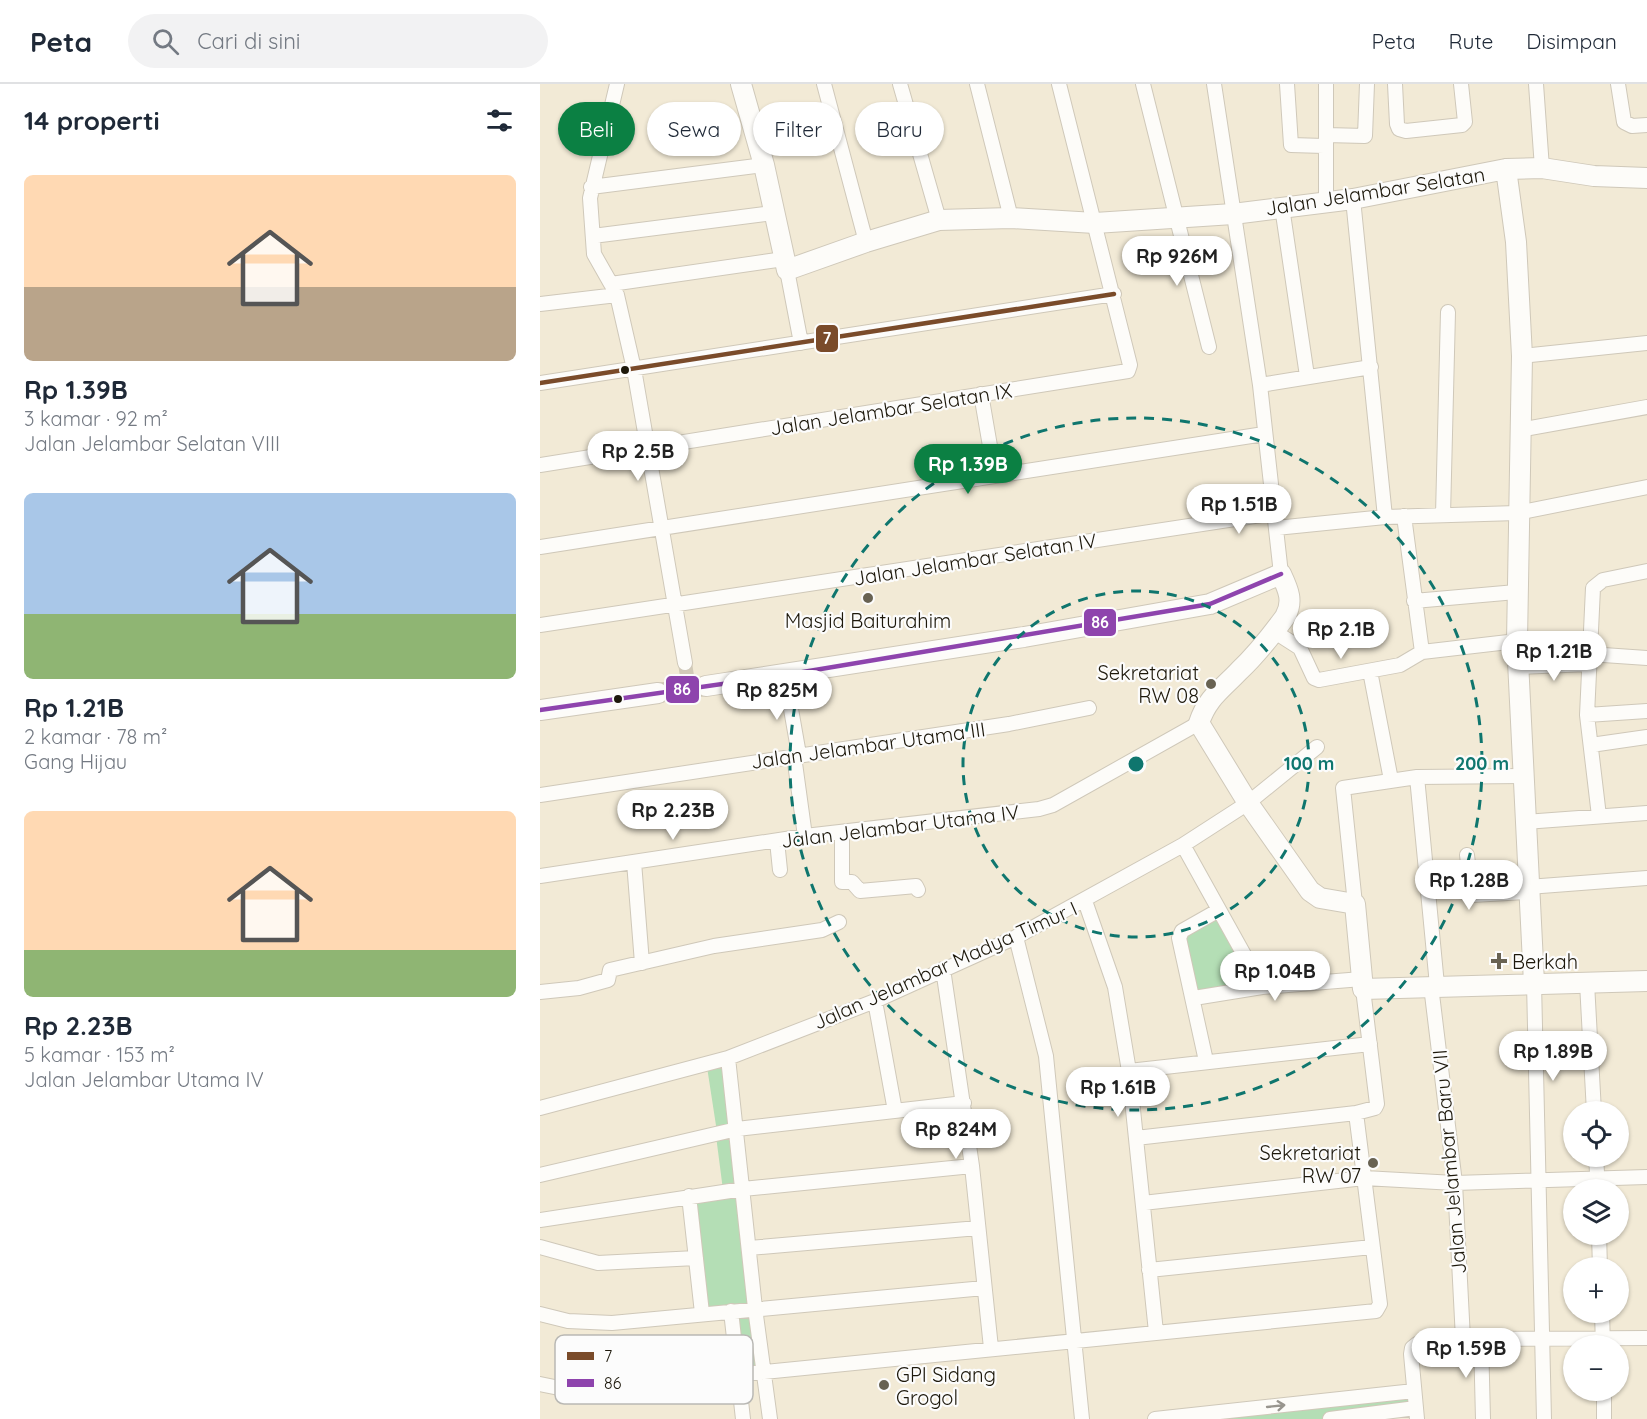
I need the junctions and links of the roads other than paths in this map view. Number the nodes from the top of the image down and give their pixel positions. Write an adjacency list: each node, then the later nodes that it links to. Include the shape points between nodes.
1 (617, 84): 22 (street)
2 (741, 84): 18 (street)
3 (824, 84): 33 (street)
4 (900, 84): 30 (street)
5 (978, 84): 28 (street)
6 (1059, 84): 31 (street)
7 (1143, 84): 29 (street)
8 (1214, 84): 27 (street)
9 (1287, 84): 17 (street, via 1291,145)
10 (1326, 84): 17 (street)
11 (1367, 84): 17 (street, via 1365,136)
12 (1395, 84): 13 (street, via 1397,124 1406,132 1462,125)
13 (1461, 84)
14 (1536, 84): 19 (street)
15 (1618, 84): 16 (street, via 1624,122)
16 (1647, 125)
17 (1325, 141): 24 (street)
18 (764, 165): 22 (street); 26 (street)
19 (1542, 168): 20 (street, Jalan Jelambar Selatan); 21 (street, Jalan Jelambar Selatan, via 1594,176)
20 (1506, 169): 23 (street, Jalan Jelambar Selatan); 42 (street, via 1516,242)
21 (1647, 178)
22 (591, 187): 32 (street)
23 (1353, 199): 24 (street, Jalan Jelambar Selatan); 43 (street)
24 (1326, 202): 25 (street, Jalan Jelambar Selatan)
25 (1282, 207): 27 (street, Jalan Jelambar Selatan); 45 (street)
26 (773, 213): 32 (street); 34 (street)
27 (1233, 214): 29 (street, Jalan Jelambar Selatan); 47 (street)
28 (1011, 218): 30 (street, Jalan Jelambar Selatan); 31 (street, Jalan Jelambar Selatan)
29 (1176, 218): 31 (street, Jalan Jelambar Selatan); 41 (street)
30 (939, 220): 33 (street, Jalan Jelambar Selatan)
31 (1095, 223): 36 (street)
32 (593, 236): 35 (street, via 594,254)
33 (866, 242): 34 (street, Jalan Jelambar Selatan)
34 (785, 265): 35 (street, Jalan Jelambar Selatan); 39 (street)
35 (614, 290): 37 (street, Jalan Jelambar Selatan); 44 (street)
36 (1114, 294): 39 (street); 48 (street, Jalan Jelambar Selatan IX, via 1130,365 1126,373)
37 (540, 304)
38 (1448, 312): 58 (street)
39 (801, 343): 44 (street)
40 (1647, 343): 42 (street)
41 (1209, 347)
42 (1522, 356): 50 (street)
43 (1371, 367): 45 (street); 60 (street)
44 (634, 369): 46 (street); 52 (street)
45 (1307, 376): 47 (street)
46 (540, 383)
47 (1260, 385): 51 (street)
48 (981, 394): 52 (street, Jalan Jelambar Selatan IX); 54 (street)
49 (1647, 407): 50 (street)
50 (1519, 430): 57 (street)
51 (1264, 434): 54 (street); 56 (street)
52 (648, 448): 53 (street, Jalan Jelambar Selatan IX); 61 (street)
53 (540, 465)
54 (995, 475): 61 (street)
55 (1647, 488): 57 (street)
56 (1274, 513): 62 (street); 68 (street, Jalan Jelambar Selatan IV)
57 (1517, 513): 58 (street); 66 (street)
58 (1443, 515): 59 (street)
59 (1404, 516): 60 (street); 67 (street)
60 (1385, 517): 62 (street)
61 (662, 527): 63 (street); 68 (street)
62 (1276, 528): 65 (street)
63 (540, 547)
64 (1647, 571): 74 (street, via 1603,580 1593,588)
65 (1281, 574): 70 (street, via 1290,593 1289,609); 78 (street, via 1210,604)
66 (1516, 592): 67 (street); 71 (street)
67 (1414, 601): 72 (street)
68 (677, 605): 69 (street, Jalan Jelambar Selatan IV); 75 (street)
69 (540, 625)
70 (1275, 632): 77 (street, via 1300,648 1316,680); 85 (street, via 1216,692)
71 (1517, 641): 72 (street); 76 (street)
72 (1422, 652): 77 (street, via 1400,665)
73 (1647, 658): 74 (street)
74 (1589, 659): 76 (street); 84 (street)
75 (685, 663)
76 (1518, 667): 90 (street)
77 (1370, 670): 92 (street)
78 (785, 675): 79 (street); 89 (street, via 798,749)
79 (706, 686)
80 (658, 693): 82 (street)
81 (1089, 708): 89 (street, Jalan Jelambar Utama III)
82 (540, 710)
83 (1647, 711): 84 (street)
84 (1587, 714): 87 (street)
85 (1199, 723): 94 (street); 98 (street, Jalan Jelambar Utama IV, via 1053,805)
86 (1647, 737): 87 (street)
87 (1591, 745): 96 (street)
88 (1317, 747): 94 (street, Jalan Jelambar Madya Timur I)
89 (794, 756): 93 (street, Jalan Jelambar Utama III); 99 (street)
90 (1523, 776): 91 (street); 97 (street)
91 (1417, 777): 92 (street); 120 (street, Jalan Jelambar Baru VII)
92 (1391, 780): 110 (street, via 1347,786 1342,794)
93 (540, 795)
94 (1248, 803): 101 (street, Jalan Jelambar Madya Timur I); 110 (street, via 1313,894)
95 (1647, 813): 96 (street)
96 (1599, 816): 97 (street)
97 (1525, 822): 108 (street)
98 (842, 832): 99 (street, Jalan Jelambar Utama IV); 107 (street, via 842,882 852,882 860,891 916,886)
99 (805, 836): 100 (street, Jalan Jelambar Utama IV)
100 (777, 841): 103 (street, Jalan Jelambar Utama IV); 104 (street)
101 (1183, 845): 109 (street, Jalan Jelambar Madya Timur I); 111 (street)
102 (1467, 855): 108 (street, via 1472,895)
103 (634, 862): 105 (street, Jalan Jelambar Utama IV); 114 (street)
104 (780, 870)
105 (542, 876)
106 (1647, 878): 108 (street)
107 (918, 890)
108 (1528, 890): 117 (street)
109 (1085, 901): 113 (street, Jalan Jelambar Madya Timur I); 128 (street, via 1115,987)
110 (1355, 904): 119 (street)
111 (1219, 910): 121 (street); 123 (street, via 1180,934)
112 (839, 922): 114 (street, via 822,930 714,946)
113 (1016, 937): 115 (street, Jalan Jelambar Madya Timur I); 167 (street, via 1046,1056)
114 (642, 963): 122 (street, via 608,971 610,980)
115 (944, 969): 124 (street, Jalan Jelambar Madya Timur I); 130 (street)
116 (1647, 981): 118 (street)
117 (1534, 983): 118 (street); 120 (street); 141 (street)
118 (1587, 983): 129 (street)
119 (1362, 984): 120 (street); 121 (street); 125 (street)
120 (1434, 986): 143 (street, Jalan Jelambar Baru VII)
121 (1262, 987): 123 (street)
122 (540, 992)
123 (1194, 998): 127 (street)
124 (875, 1001): 126 (street, Jalan Jelambar Madya Timur I); 132 (street)
125 (1370, 1044): 127 (street); 133 (street, via 1377,1106)
126 (728, 1058): 131 (street, Jalan Jelambar Madya Timur I); 134 (street)
127 (1206, 1061): 128 (street)
128 (1129, 1071): 135 (street)
129 (1592, 1101)
130 (964, 1103): 132 (street); 136 (street)
131 (540, 1108)
132 (895, 1112): 134 (street)
133 (1356, 1113): 135 (street); 139 (street)
134 (737, 1129): 137 (street); 144 (street)
135 (1136, 1138): 146 (street)
136 (972, 1166): 144 (street); 148 (street)
137 (540, 1174)
138 (1647, 1177): 140 (street)
139 (1364, 1178): 143 (street); 146 (street); 150 (street)
140 (1629, 1180)
141 (1539, 1181): 142 (street); 143 (street); 161 (street)
142 (1563, 1182)
143 (1455, 1183): 165 (street, Jalan Jelambar Baru VII)
144 (743, 1189): 145 (street); 151 (street)
145 (688, 1196): 147 (street); 152 (street)
146 (1143, 1203): 153 (street)
147 (540, 1220)
148 (978, 1228): 151 (street); 154 (street)
149 (540, 1246): 152 (street, via 598,1263)
150 (1372, 1247): 153 (street); 159 (street, via 1380,1304 1372,1313)
151 (749, 1248): 155 (street)
152 (696, 1258): 157 (street)
153 (1149, 1270): 159 (street)
154 (984, 1288): 155 (street); 168 (street)
155 (755, 1308): 156 (street); 169 (street)
156 (731, 1311): 157 (street); 160 (street)
157 (702, 1313): 158 (street, via 612,1323 568,1321)
158 (540, 1314)
159 (1156, 1332): 167 (street)
160 (734, 1335)
161 (1542, 1338): 163 (street); 164 (street); 184 (street)
162 (1647, 1338): 166 (street)
163 (1481, 1339): 165 (street); 183 (street)
164 (1563, 1339)
165 (1463, 1340): 173 (street, via 1417,1344 1412,1348)
166 (1629, 1340)
167 (1073, 1341): 168 (street); 180 (street)
168 (991, 1348): 169 (street)
169 (764, 1371): 170 (street); 179 (street)
170 (753, 1372)
171 (540, 1384): 172 (street)
172 (555, 1387)
173 (1414, 1390): 176 (street); 181 (street, one-way to 173)
174 (1604, 1401): 185 (street)
175 (741, 1404): 178 (street)
176 (1417, 1414): 177 (street)
177 (1368, 1417): 182 (street)
178 (742, 1419)
179 (770, 1419)
180 (1082, 1419)
181 (1155, 1419)
182 (1330, 1419)
183 (1482, 1419)
184 (1544, 1419)
185 (1604, 1419)

